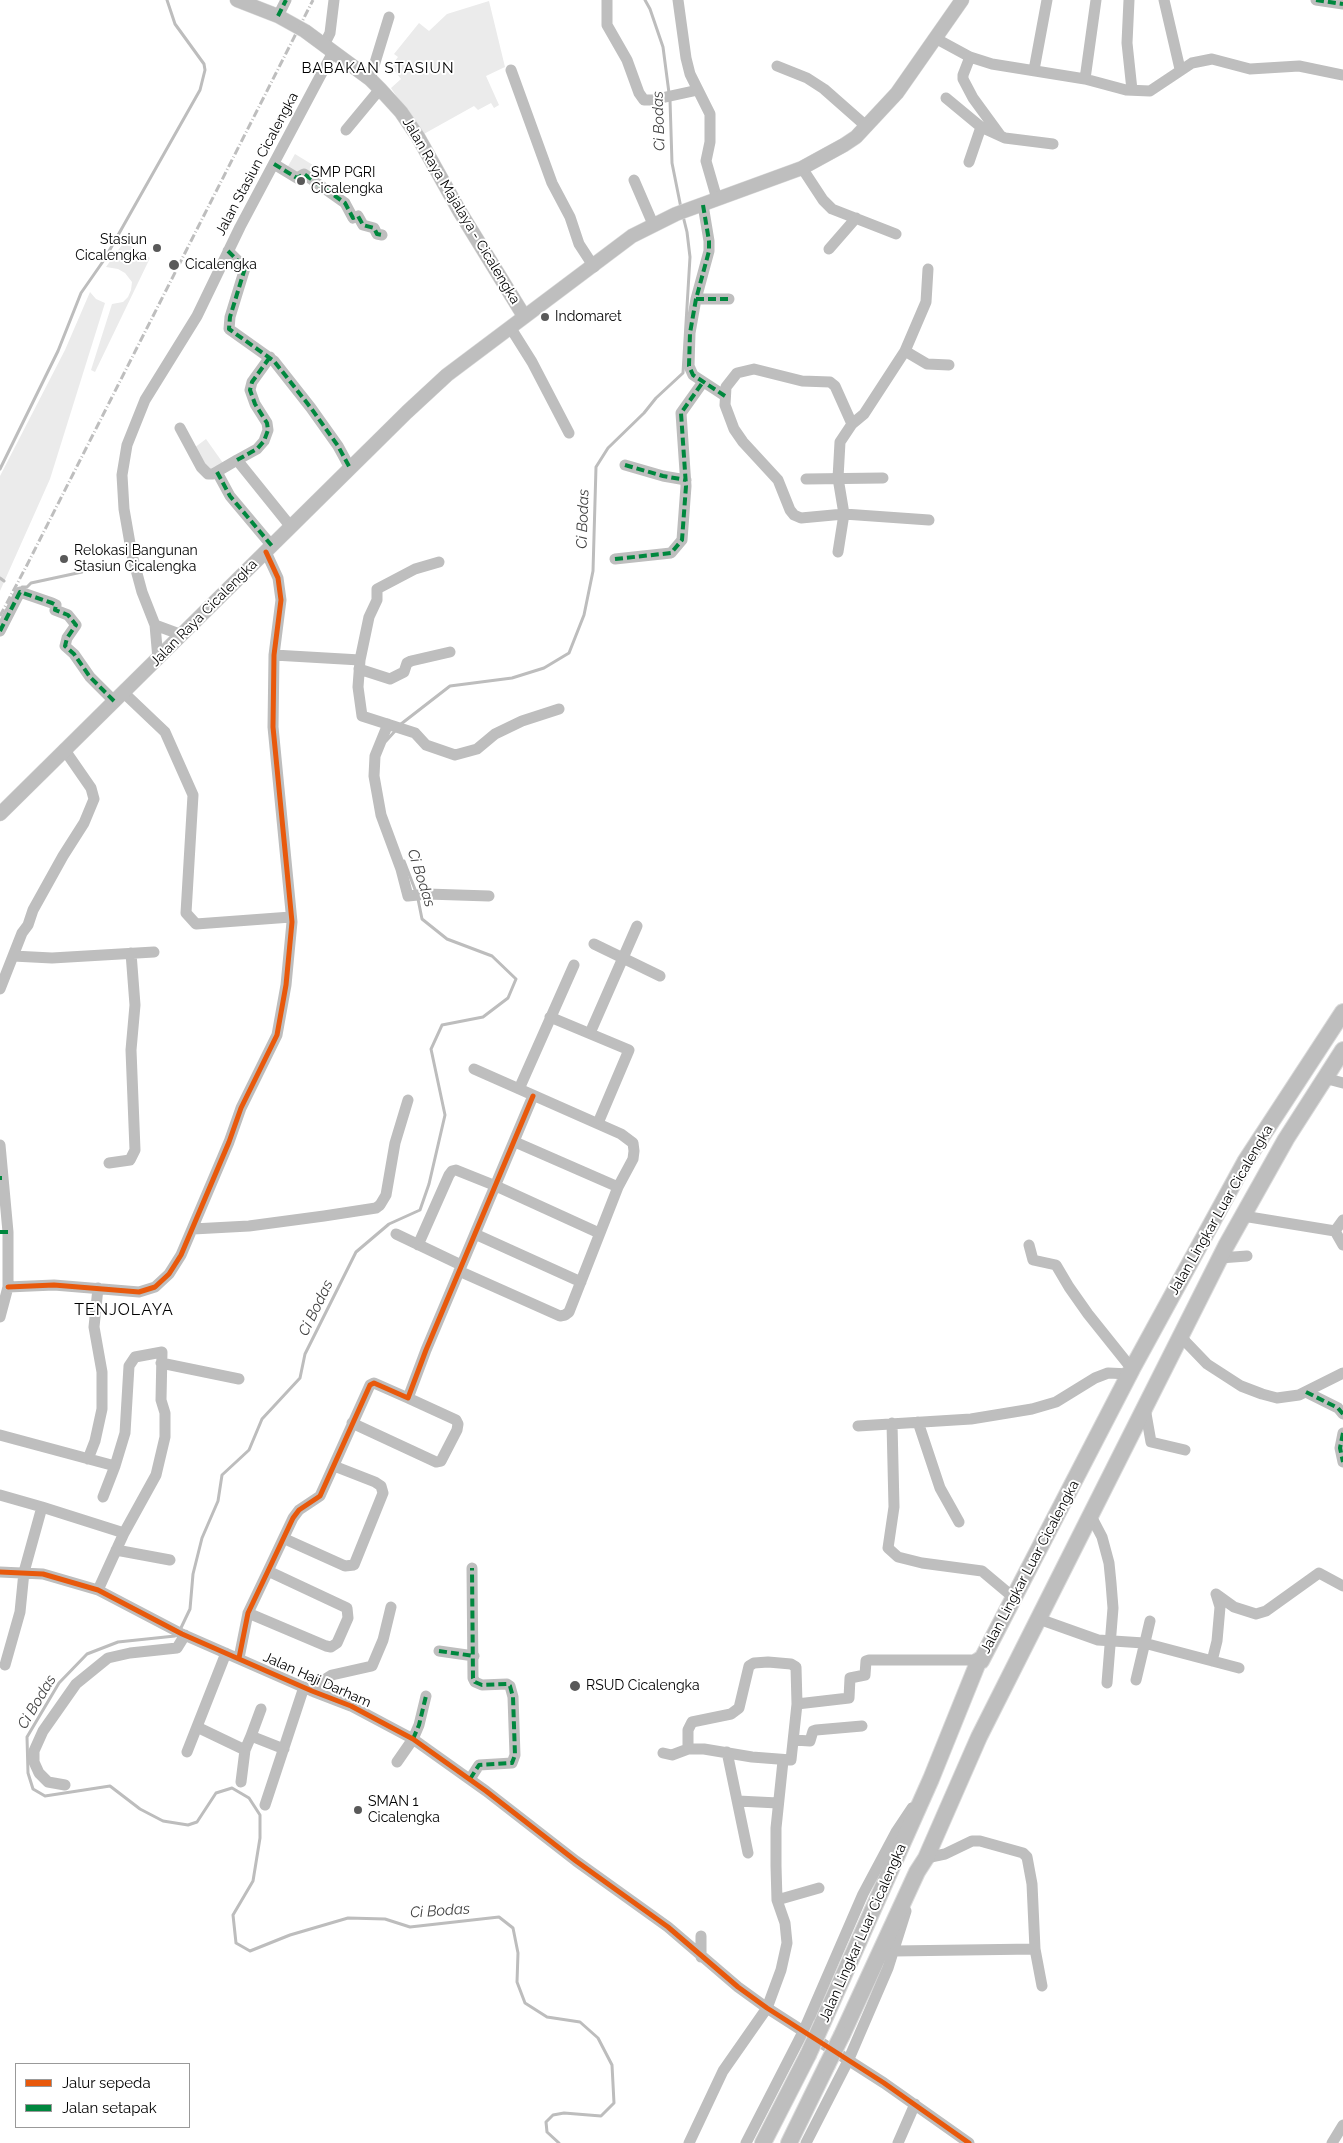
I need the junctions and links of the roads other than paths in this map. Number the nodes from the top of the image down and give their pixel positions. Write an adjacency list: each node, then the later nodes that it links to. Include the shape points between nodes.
1 (237, 0): 13 (main road, Jalan Raya Majalaya - Cicalengka)
2 (286, 0): 13 (street)
3 (334, 0): 16 (street, Jalan Stasiun Cicalengka)
4 (607, 0): 26 (street, via 608,25 644,100)
5 (678, 0): 26 (street)
6 (962, 0): 15 (main road, Jalan Raya Majalaya - Cicalengka)
7 (1047, 0): 21 (street)
8 (1096, 0): 23 (street)
9 (1129, 0): 25 (street, via 1127,43)
10 (1164, 0): 19 (street)
11 (1316, 0): 12 (street)
12 (1343, 4)
13 (278, 16): 16 (main road, Jalan Raya Majalaya - Cicalengka)
14 (389, 17): 24 (street)
15 (935, 38): 17 (street); 28 (main road, Jalan Raya Majalaya - Cicalengka, via 897,93)
16 (328, 48): 24 (main road, Jalan Raya Majalaya - Cicalengka); 34 (street, Jalan Stasiun Cicalengka)
17 (970, 57): 21 (street); 31 (street, via 963,79)
18 (777, 66): 28 (street, via 824,89)
19 (1180, 69): 22 (street, via 1212,59 1250,69 1299,66); 25 (street, via 1150,90)
20 (511, 70): 45 (street, via 552,183 570,217 579,244)
21 (1034, 70): 23 (street)
22 (1343, 75)
23 (1085, 79): 25 (street)
24 (375, 84): 30 (street); 49 (main road, Jalan Raya Majalaya - Cicalengka, via 418,137)
25 (1132, 90)
26 (693, 91): 37 (street, via 710,114 706,161)
27 (946, 98): 29 (street)
28 (866, 126): 35 (main road, Jalan Raya Majalaya - Cicalengka, via 844,146)
29 (981, 127): 31 (street); 33 (street)
30 (346, 130)
31 (1000, 135): 32 (street, via 1012,140)
32 (1053, 144)
33 (969, 162)
34 (274, 164): 42 (street, via 297,178 304,174 345,203 353,218 358,216 363,225); 44 (street, Jalan Stasiun Cicalengka)
35 (802, 168): 37 (main road, Jalan Raya Majalaya - Cicalengka); 39 (street, via 826,204)
36 (634, 180): 40 (street)
37 (717, 199): 38 (main road, Jalan Raya Majalaya - Cicalengka)
38 (700, 205): 40 (main road, Jalan Raya Majalaya - Cicalengka); 47 (street, via 709,251)
39 (856, 218): 41 (street); 43 (street)
40 (653, 224): 45 (main road, Jalan Raya Majalaya - Cicalengka, via 632,236)
41 (896, 234)
42 (382, 235)
43 (829, 248)
44 (228, 252): 52 (street, via 245,268 229,329); 74 (street, Jalan Stasiun Cicalengka, via 197,316 145,400 124,458 122,476 129,540 142,592)
45 (594, 267): 49 (main road, Jalan Raya Majalaya - Cicalengka)
46 (928, 269): 51 (street, via 926,302)
47 (696, 299): 48 (street); 54 (street, via 689,366 693,375)
48 (729, 299)
49 (524, 316): 50 (main road, Jalan Raya Cicalengka)
50 (510, 327): 58 (street); 61 (main road, Jalan Raya Cicalengka, via 448,375)
51 (905, 351): 53 (street, via 922,362); 56 (street, via 864,414)
52 (270, 357): 59 (street, via 250,390 268,430 257,449); 61 (street, via 311,408)
53 (949, 365)
54 (703, 382): 55 (street); 66 (street, via 681,413)
55 (724, 396): 56 (street, via 732,378 754,368 802,381 830,382 835,386); 67 (street, via 734,429 778,480 794,515 801,518)
56 (852, 424): 63 (street, via 840,442)
57 (180, 428): 62 (street, via 201,467 208,474)
58 (569, 433)
59 (237, 460): 62 (street); 69 (street)
60 (624, 465): 66 (street)
61 (350, 468): 69 (main road, Jalan Raya Cicalengka)
62 (217, 472): 70 (street, via 230,496)
63 (838, 478): 64 (street); 65 (street); 67 (street)
64 (882, 478)
65 (806, 479)
66 (686, 480): 72 (street, via 684,534 676,549 671,553)
67 (844, 514): 68 (street); 71 (street)
68 (929, 520)
69 (291, 527): 70 (main road, Jalan Raya Cicalengka)
70 (269, 549): 76 (main road, Jalan Raya Cicalengka); 78 (street, via 281,600)
71 (838, 552)
72 (615, 559)
73 (439, 562): 80 (street, via 415,569 376,589 377,600 369,617)
74 (155, 624): 76 (street); 79 (street, Jalan Stasiun Cicalengka)
75 (0, 630): 81 (street, via 20,592 52,602 56,605 55,610 68,615 76,625 65,646 90,677)
76 (182, 635): 79 (main road, Jalan Raya Cicalengka)
77 (450, 652): 80 (street, via 411,661 404,672 390,678)
78 (274, 655): 80 (street); 87 (street, via 274,727)
79 (158, 659): 81 (main road, Jalan Raya Cicalengka)
80 (360, 664): 83 (street, via 358,687 362,716)
81 (120, 698): 84 (main road, Jalan Raya Cicalengka); 87 (street, via 165,732 193,795 186,913 196,924)
82 (559, 709): 83 (street, via 522,721 495,734 476,749 455,755 426,745 415,733)
83 (390, 725): 86 (street, via 375,756 374,782 381,815 408,896)
84 (64, 749): 85 (main road, Jalan Raya Cicalengka); 92 (street, via 91,788 94,799 84,823 33,910)
85 (0, 814)
86 (489, 896)
87 (291, 917): 116 (street, via 286,985 277,1034 241,1108)
88 (637, 926): 93 (street)
89 (594, 944): 93 (street)
90 (154, 952): 91 (street)
91 (130, 953): 92 (street, via 52,958); 110 (street, via 135,1005 130,1050 135,1150 130,1160)
92 (13, 956): 96 (street)
93 (623, 959): 95 (street); 99 (street)
94 (574, 965): 98 (street)
95 (660, 976)
96 (0, 989)
97 (1343, 1012): 134 (highway, Jalan Lingkar Luar Cicalengka, via 1245,1162)
98 (550, 1017): 99 (street); 104 (street)
99 (590, 1033): 107 (street, via 629,1050)
100 (1343, 1050): 102 (highway, Jalan Lingkar Luar Cicalengka)
101 (474, 1069): 104 (street)
102 (1324, 1078): 103 (street); 114 (highway, Jalan Lingkar Luar Cicalengka)
103 (1343, 1083)
104 (518, 1089): 105 (street)
105 (533, 1096): 107 (street); 108 (street)
106 (408, 1100): 116 (street, via 394,1143 386,1195 376,1208 249,1226)
107 (598, 1123): 113 (street, via 633,1144 632,1159)
108 (515, 1142): 112 (street); 113 (street)
109 (0, 1145): 111 (street)
110 (109, 1162)
111 (1, 1178): 118 (street)
112 (496, 1186): 119 (street); 121 (street); 122 (street, via 461,1171 452,1171)
113 (618, 1187): 119 (street)
114 (1244, 1216): 117 (street); 126 (highway, Jalan Lingkar Luar Cicalengka)
115 (1343, 1220): 117 (street)
116 (193, 1229): 130 (street, via 169,1274 156,1287 139,1292)
117 (1335, 1231): 124 (street)
118 (4, 1232): 129 (street)
119 (599, 1233): 128 (street)
120 (396, 1234): 122 (street)
121 (475, 1234): 127 (street); 128 (street)
122 (418, 1245): 127 (street)
123 (1029, 1245): 134 (street, via 1033,1260 1056,1265 1068,1287)
124 (1343, 1245)
125 (1247, 1256): 126 (street)
126 (1220, 1258): 132 (highway, Jalan Lingkar Luar Cicalengka)
127 (460, 1268): 128 (street, via 560,1316 569,1312); 138 (street)
128 (581, 1282)
129 (8, 1287): 130 (street); 131 (street)
130 (98, 1288): 148 (street, via 94,1327 102,1372 102,1409)
131 (0, 1317)
132 (1181, 1337): 137 (street, via 1207,1364 1241,1386 1277,1398); 139 (highway, Jalan Lingkar Luar Cicalengka)
133 (161, 1364): 136 (street); 150 (street, via 162,1352 142,1354 131,1360 128,1366 126,1428); 157 (street, via 165,1437 156,1475)
134 (1131, 1372): 141 (street, via 1108,1373 1056,1402 1032,1409 987,1417); 167 (highway, Jalan Lingkar Luar Cicalengka)
135 (1343, 1373): 137 (street)
136 (239, 1379)
137 (1306, 1392): 140 (street, via 1338,1408)
138 (408, 1398): 142 (street, via 372,1383); 142 (street, via 456,1420 457,1430 441,1461 436,1462)
139 (1145, 1408): 147 (street, via 1151,1442); 155 (highway, Jalan Lingkar Luar Cicalengka)
140 (1343, 1414)
141 (918, 1422): 143 (street); 156 (street, via 940,1488)
142 (352, 1423): 151 (street)
143 (892, 1423): 144 (street); 167 (street, via 894,1507 888,1548 898,1556 922,1563 982,1571)
144 (858, 1426)
145 (1343, 1433): 149 (street, via 1340,1448)
146 (0, 1435): 148 (street)
147 (1185, 1450)
148 (88, 1458): 150 (street)
149 (1343, 1462)
150 (116, 1466): 153 (street)
151 (334, 1466): 158 (street, via 320,1496 299,1510); 158 (street, via 375,1482 383,1493 354,1565 345,1566)
152 (0, 1495): 154 (street)
153 (103, 1497)
154 (42, 1506): 157 (street); 164 (street)
155 (1091, 1516): 170 (highway, Jalan Lingkar Luar Cicalengka); 173 (street, via 1102,1537 1108,1563 1113,1608)
156 (959, 1522)
157 (124, 1533): 159 (street)
158 (285, 1539): 162 (street)
159 (116, 1550): 160 (street); 166 (street)
160 (170, 1560)
161 (472, 1568): 177 (street)
162 (268, 1571): 169 (street); 169 (street, via 348,1608 348,1618 337,1643 326,1646)
163 (0, 1572): 164 (street)
164 (24, 1572): 166 (street, via 43,1574); 181 (street, via 20,1612)
165 (1343, 1586): 180 (street, via 1322,1573 1316,1574 1266,1611 1256,1614 1234,1607 1216,1594 1220,1607)
166 (98, 1590): 172 (street, Jalan Haji Darham)
167 (1014, 1598): 179 (highway, Jalan Lingkar Luar Cicalengka)
168 (391, 1607): 185 (street, via 388,1626 372,1666 332,1675)
169 (248, 1614): 178 (street)
170 (1039, 1619): 173 (street, via 1098,1640); 210 (highway, Jalan Lingkar Luar Cicalengka, via 979,1737)
171 (1150, 1621): 174 (street)
172 (184, 1634): 176 (street, Jalan Haji Darham); 205 (street, via 177,1648 108,1658 70,1691 34,1751 39,1773 48,1782)
173 (1109, 1640): 174 (street); 184 (street)
174 (1144, 1643): 180 (street); 183 (street)
175 (439, 1651): 177 (street)
176 (226, 1653): 178 (street, Jalan Haji Darham); 190 (street)
177 (474, 1656): 202 (street, via 475,1682 482,1685 507,1684 511,1689 516,1755 512,1763 479,1765)
178 (239, 1658): 185 (street, Jalan Haji Darham)
179 (979, 1660): 187 (street, via 869,1660 865,1675 850,1678 849,1698); 203 (highway, Jalan Lingkar Luar Cicalengka)
180 (1212, 1661): 182 (street)
181 (5, 1665)
182 (1240, 1668)
183 (1136, 1680)
184 (1107, 1683)
185 (308, 1689): 192 (street, Jalan Haji Darham, via 351,1706); 194 (street)
186 (426, 1696): 192 (street)
187 (797, 1704): 193 (street); 195 (street, via 796,1667 791,1664 754,1663 749,1666 738,1708 725,1716 692,1722 688,1730)
188 (261, 1709): 191 (street)
189 (862, 1726): 193 (street, via 816,1730 810,1741)
190 (197, 1727): 196 (street); 197 (street)
191 (251, 1736): 194 (street); 196 (street)
192 (413, 1739): 201 (street); 202 (street, Jalan Haji Darham)
193 (794, 1740): 200 (street, via 791,1760)
194 (284, 1749): 208 (street)
195 (688, 1749): 198 (street); 199 (street, via 672,1755)
196 (245, 1750): 204 (street)
197 (187, 1752)
198 (727, 1752): 200 (street); 206 (street)
199 (663, 1753)
200 (783, 1761): 207 (street)
201 (397, 1762)
202 (470, 1779): 216 (street, Jalan Haji Darham, via 668,1927)
203 (931, 1779): 219 (street, via 896,1832 863,1894); 225 (highway, Jalan Lingkar Luar Cicalengka, bridge, via 808,2055)
204 (241, 1782)
205 (65, 1785)
206 (738, 1801): 207 (street); 209 (street)
207 (778, 1803): 212 (street)
208 (265, 1805)
209 (748, 1854)
210 (921, 1865): 214 (street, via 972,1841 1024,1852 1032,1884); 215 (street); 226 (highway, Jalan Lingkar Luar Cicalengka, bridge)
211 (819, 1888): 212 (street)
212 (777, 1900): 218 (street, via 788,1943)
213 (701, 1936): 216 (street)
214 (1036, 1949): 215 (street); 217 (street)
215 (894, 1951): 220 (street)
216 (701, 1957): 218 (street, Jalan Haji Darham)
217 (1042, 1986)
218 (767, 2008): 219 (street, Jalan Haji Darham); 223 (street, via 723,2071)
219 (804, 2030): 220 (street, Jalan Haji Darham); 224 (street)
220 (848, 2061): 221 (street, Jalan Haji Darham); 227 (street)
221 (915, 2104): 228 (street); 229 (street, Jalan Haji Darham)
222 (1343, 2125): 230 (street)
223 (690, 2143)
224 (746, 2143)
225 (763, 2143)
226 (789, 2143)
227 (806, 2143)
228 (898, 2143)
229 (969, 2143)
230 (1332, 2143)

